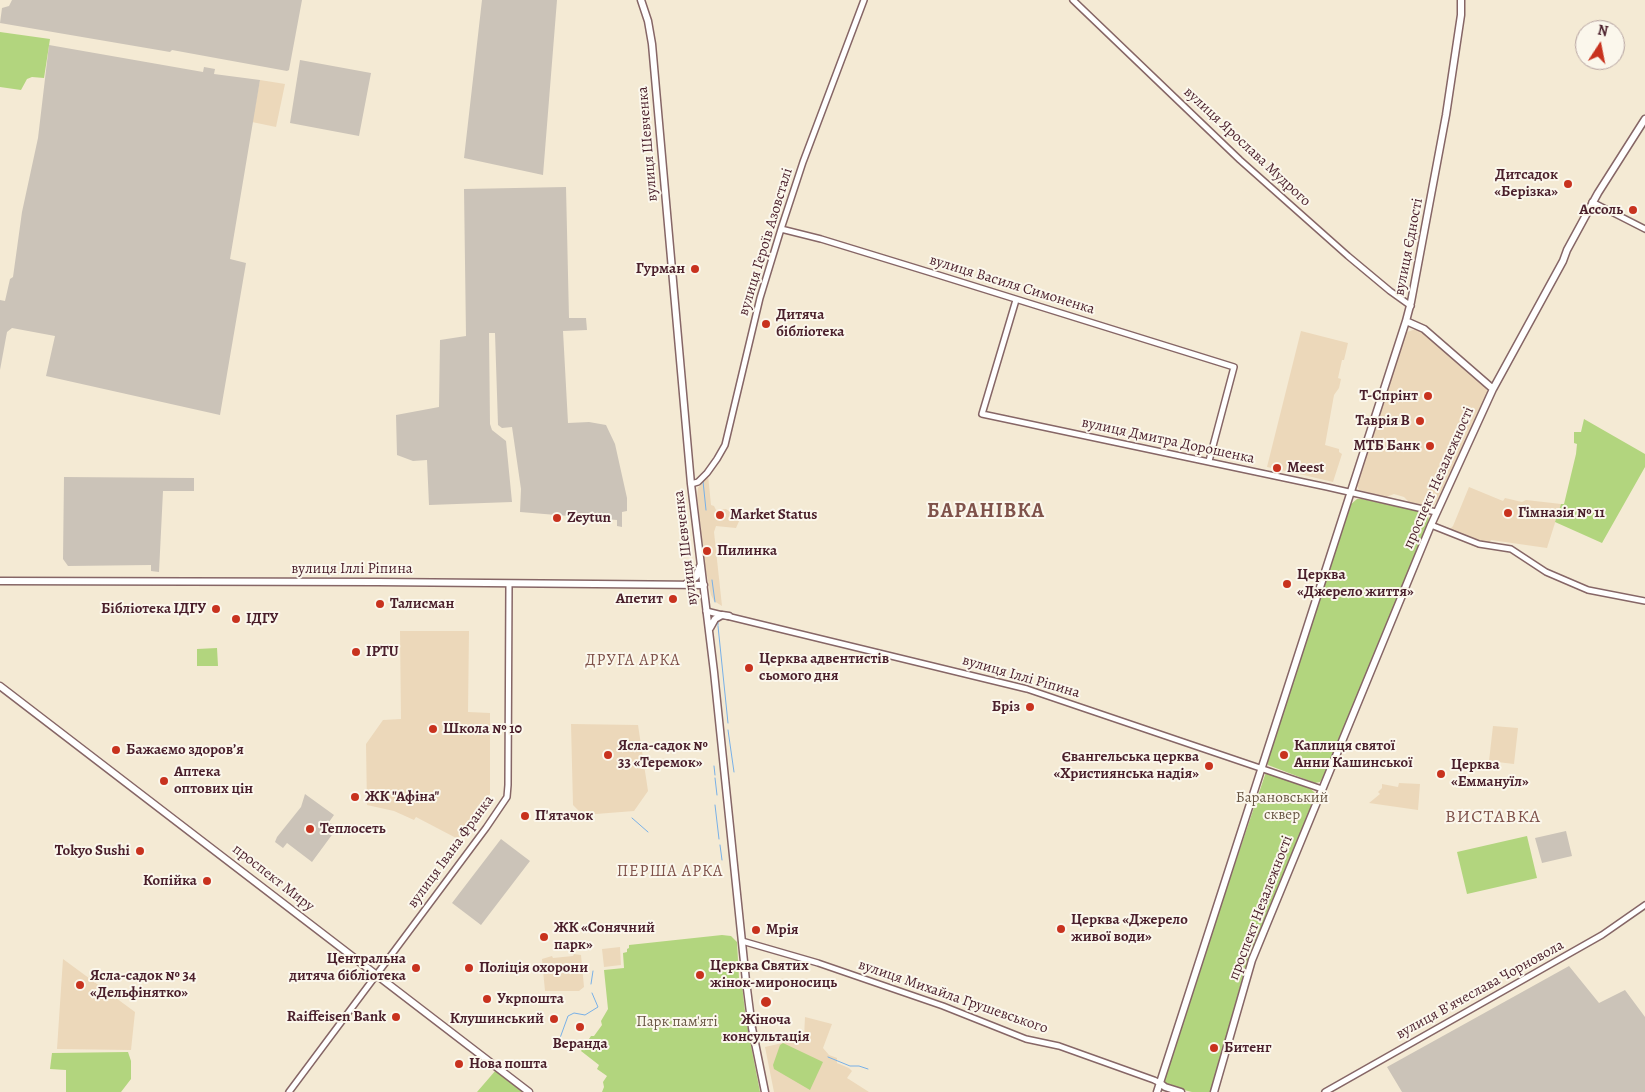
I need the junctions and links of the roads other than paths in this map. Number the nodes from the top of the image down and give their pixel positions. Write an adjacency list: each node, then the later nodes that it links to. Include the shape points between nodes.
1 (641, 0): 14 (main road, вулиця Шевченка, via 652,44)
2 (864, 0): 7 (street, вулиця Героїв Азовсталі)
3 (1073, 0): 10 (street, вулиця Ярослава Мудрого, via 1240,160)
4 (1462, 0): 10 (main road, вулиця Єдності, via 1446,115)
5 (1645, 119): 6 (main road, проспект Незалежності)
6 (1592, 202): 8 (street); 12 (main road, проспект Незалежності)
7 (781, 229): 9 (street, вулиця Василя Симоненка); 14 (street, вулиця Героїв Азовсталі, via 760,298 725,445 718,460 698,482)
8 (1645, 229)
9 (1016, 300): 13 (street, вулиця Василя Симоненка, via 1234,367); 13 (street, вулиця Дмитра Дорошенка, via 982,414)
10 (1410, 306): 11 (main road, вулиця Єдності)
11 (1406, 321): 12 (main road, via 1424,329); 15 (main road, вулиця Єдності)
12 (1493, 389): 16 (main road, проспект Незалежності)
13 (1209, 462): 15 (street, вулиця Дмитра Дорошенка)
14 (691, 484): 18 (main road, вулиця Шевченка)
15 (1352, 492): 16 (street, вулиця Дмитра Дорошенка); 28 (main road)
16 (1436, 512): 17 (main road, проспект Незалежності)
17 (1431, 524): 23 (street, via 1479,544 1511,550 1546,572 1588,590); 29 (main road, проспект Незалежності)
18 (700, 560): 21 (main road, via 696,577); 22 (main road, вулиця Шевченка)
19 (0, 581): 20 (main road, вулиця Іллі Ріпина)
20 (509, 584): 21 (main road, вулиця Іллі Ріпина); 32 (street, вулиця Івана Франка, via 506,797)
21 (678, 585): 22 (main road, вулиця Іллі Ріпина)
22 (704, 585): 24 (main road, вулиця Шевченка)
23 (1645, 601)
24 (706, 610): 25 (street, вулиця Іллі Ріпина); 26 (main road, вулиця Шевченка)
25 (729, 616): 26 (main road, via 715,619); 28 (street, вулиця Іллі Ріпина, via 1027,689)
26 (709, 635): 31 (main road, вулиця Шевченка)
27 (0, 686): 32 (main road, проспект Миру)
28 (1262, 769): 29 (street, вулиця Іллі Ріпина); 33 (main road)
29 (1322, 789): 39 (main road, проспект Незалежності, via 1248,970)
30 (1645, 906): 40 (street, вулиця Вʼячеслава Чорновола, via 1602,935)
31 (742, 941): 33 (street, вулиця Михайла Грушевського, via 818,963 943,1006 1026,1039 1059,1046); 36 (main road, вулиця Шевченка, via 751,1020)
32 (376, 976): 34 (street, вулиця Івана Франка); 35 (main road, проспект Миру)
33 (1160, 1083): 37 (main road); 38 (main road, вулиця Михайла Грушевського)
34 (289, 1092)
35 (529, 1092)
36 (765, 1092)
37 (1157, 1092)
38 (1181, 1092)
39 (1214, 1092)
40 (1325, 1092)

